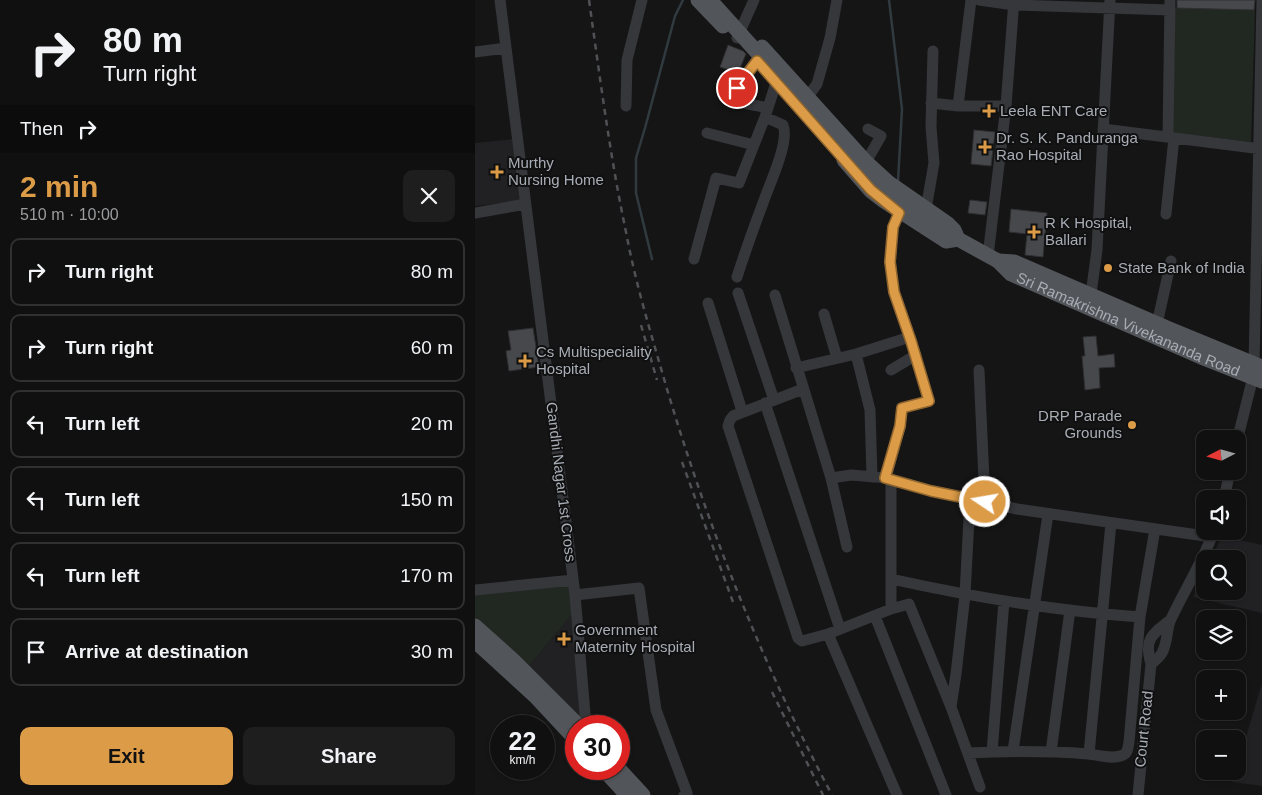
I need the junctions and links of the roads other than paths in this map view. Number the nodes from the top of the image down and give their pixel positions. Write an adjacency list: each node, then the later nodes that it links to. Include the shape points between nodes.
1 (500, 0): 15 (street, Gandhi Nagar 1st Cross)
2 (642, 0): 22 (street, via 627,60)
3 (698, 0): 10 (main road, Sri Ramakrishna Vivekananda Road)
4 (754, 0): 13 (street)
5 (837, 0): 20 (street, via 817,84)
6 (971, 0): 23 (street)
7 (979, 0): 9 (street)
8 (1262, 0): 14 (street)
9 (1014, 2): 11 (street); 24 (street)
10 (715, 3): 13 (main road, Sri Ramakrishna Vivekananda Road); 39 (main road, bridge, via 862,169 904,205)
11 (1110, 4): 12 (street); 27 (street)
12 (1170, 5): 30 (street)
13 (739, 33): 18 (main road, Sri Ramakrishna Vivekananda Road); 20 (main road, Sri Ramakrishna Vivekananda Road)
14 (1261, 47): 32 (street)
15 (506, 48): 17 (street); 34 (street, Gandhi Nagar 1st Cross)
16 (933, 51): 21 (street)
17 (475, 52)
18 (757, 61): 19 (main road, Sri Ramakrishna Vivekananda Road); 26 (street, via 747,74 741,76 733,101)
19 (771, 78): 25 (main road, Sri Ramakrishna Vivekananda Road); 26 (street)
20 (808, 97): 25 (street); 33 (main road, Sri Ramakrishna Vivekananda Road)
21 (931, 103): 23 (street); 35 (street, via 934,164)
22 (626, 106)
23 (958, 106): 24 (street)
24 (1006, 106): 42 (street)
25 (799, 110): 37 (main road, Sri Ramakrishna Vivekananda Road, via 871,190)
26 (767, 113): 31 (street); 44 (street, via 783,125 785,135 775,174)
27 (1103, 128): 30 (street); 46 (street, via 1097,250)
28 (868, 129): 33 (street, via 881,136)
29 (707, 133): 31 (street)
30 (1171, 137): 32 (street); 38 (street)
31 (754, 145): 41 (street, via 739,183 716,178)
32 (1260, 149): 40 (street)
33 (866, 162): 35 (main road, Sri Ramakrishna Vivekananda Road)
34 (526, 204): 36 (street); 75 (street, Gandhi Nagar 1st Cross)
35 (926, 209): 39 (main road, Sri Ramakrishna Vivekananda Road, via 951,226)
36 (475, 212)
37 (899, 213): 39 (main road, Sri Ramakrishna Vivekananda Road, via 946,241); 51 (street, via 893,227 890,262 894,292)
38 (1166, 214)
39 (958, 239): 42 (main road, Sri Ramakrishna Vivekananda Road)
40 (1259, 245): 58 (street)
41 (694, 259)
42 (993, 259): 46 (main road, Sri Ramakrishna Vivekananda Road, via 1014,262); 58 (main road, Sri Ramakrishna Vivekananda Road, via 1011,274 1201,357)
43 (1171, 261): 50 (street)
44 (737, 277)
45 (738, 293): 60 (street)
46 (1091, 294): 50 (main road, Sri Ramakrishna Vivekananda Road)
47 (775, 295): 55 (street)
48 (709, 303): 61 (street)
49 (824, 314): 54 (street)
50 (1157, 324): 58 (main road, Sri Ramakrishna Vivekananda Road)
51 (910, 337): 52 (street); 53 (street)
52 (856, 354): 54 (street); 63 (street, via 870,410)
53 (916, 355): 56 (street); 65 (street, via 929,401 902,408)
54 (837, 358): 55 (street)
55 (796, 368): 59 (street)
56 (891, 370)
57 (979, 370): 67 (street)
58 (1258, 372): 62 (street)
59 (803, 388): 60 (street); 64 (street)
60 (769, 401): 61 (street); 88 (street)
61 (742, 412): 89 (street, via 733,416 728,426 798,638 802,641)
62 (1240, 430)
63 (872, 477): 64 (street, via 851,475); 65 (street)
64 (831, 478): 73 (street)
65 (888, 479): 66 (street); 74 (street)
66 (970, 499): 67 (street); 78 (street)
67 (985, 502): 68 (street)
68 (1048, 514): 69 (street); 80 (street)
69 (1111, 523): 70 (street); 83 (street)
70 (1155, 529): 71 (street); 85 (street)
71 (1196, 533)
72 (1210, 540): 86 (street, Court Road)
73 (847, 547)
74 (891, 579): 78 (street); 81 (street)
75 (573, 580): 76 (street); 77 (street, Gandhi Nagar 1st Cross)
76 (475, 590)
77 (575, 595): 94 (street, Gandhi Nagar 1st Cross); 106 (street, via 639,588 656,710 687,793)
78 (965, 595): 79 (street); 92 (street)
79 (1005, 601): 80 (street); 97 (street)
80 (1035, 604): 82 (street); 96 (street)
81 (891, 608): 84 (street); 92 (street, via 909,604)
82 (1070, 610): 83 (street); 98 (street)
83 (1102, 614): 85 (street); 100 (street)
84 (875, 616): 88 (street); 108 (street)
85 (1139, 617): 100 (street, via 1127,752 1115,757)
86 (1169, 621): 91 (street, Court Road, via 1167,642); 91 (street, Court Road, via 1150,638 1148,652)
87 (475, 626): 93 (main road)
88 (840, 629): 89 (street)
89 (827, 634): 107 (street)
90 (475, 641): 95 (main road)
91 (1151, 664): 109 (street, Court Road)
92 (951, 707): 99 (street)
93 (568, 715)
94 (584, 715)
95 (565, 728)
96 (1013, 751): 97 (street); 98 (street)
97 (992, 752): 99 (street)
98 (1051, 752): 100 (street)
99 (968, 753): 103 (street)
100 (1089, 754)
101 (613, 780): 104 (main road)
102 (629, 780): 105 (main road)
103 (979, 787)
104 (627, 795)
105 (643, 795)
106 (684, 795)
107 (897, 795)
108 (947, 795)
109 (1138, 795)

